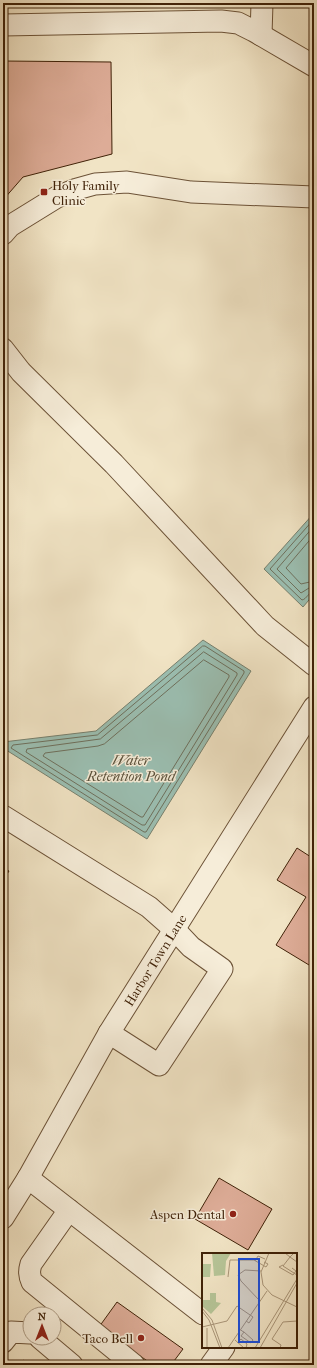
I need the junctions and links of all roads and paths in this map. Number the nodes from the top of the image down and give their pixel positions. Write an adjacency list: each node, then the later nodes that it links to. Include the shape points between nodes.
1 (262, 3): 3 (street)
2 (3, 25): 3 (street, via 221,21 238,23)
3 (261, 35): 4 (street)
4 (314, 66)
5 (314, 197): 6 (street, via 192,192 127,182 95,184 57,197 10,226)
6 (3, 234)
7 (3, 349): 8 (street, via 21,372 114,464 265,626)
8 (314, 665)
9 (314, 707): 11 (street, Harbor Town Lane)
10 (3, 816): 11 (street, via 149,907)
11 (174, 929): 12 (street, Harbor Town Lane); 12 (street, via 191,947 222,969 159,1065)
12 (110, 1033): 13 (street, Harbor Town Lane)
13 (28, 1178): 14 (street); 15 (street, Harbor Town Lane)
14 (69, 1210): 16 (street); 22 (street, via 31,1264 29,1270 32,1282)
15 (3, 1218)
16 (202, 1313)
17 (22, 1333): 18 (street, via 11,1332)
18 (3, 1342)
19 (49, 1346): 21 (street)
20 (223, 1348): 23 (street)
21 (72, 1365)
22 (134, 1365)
23 (211, 1365)

